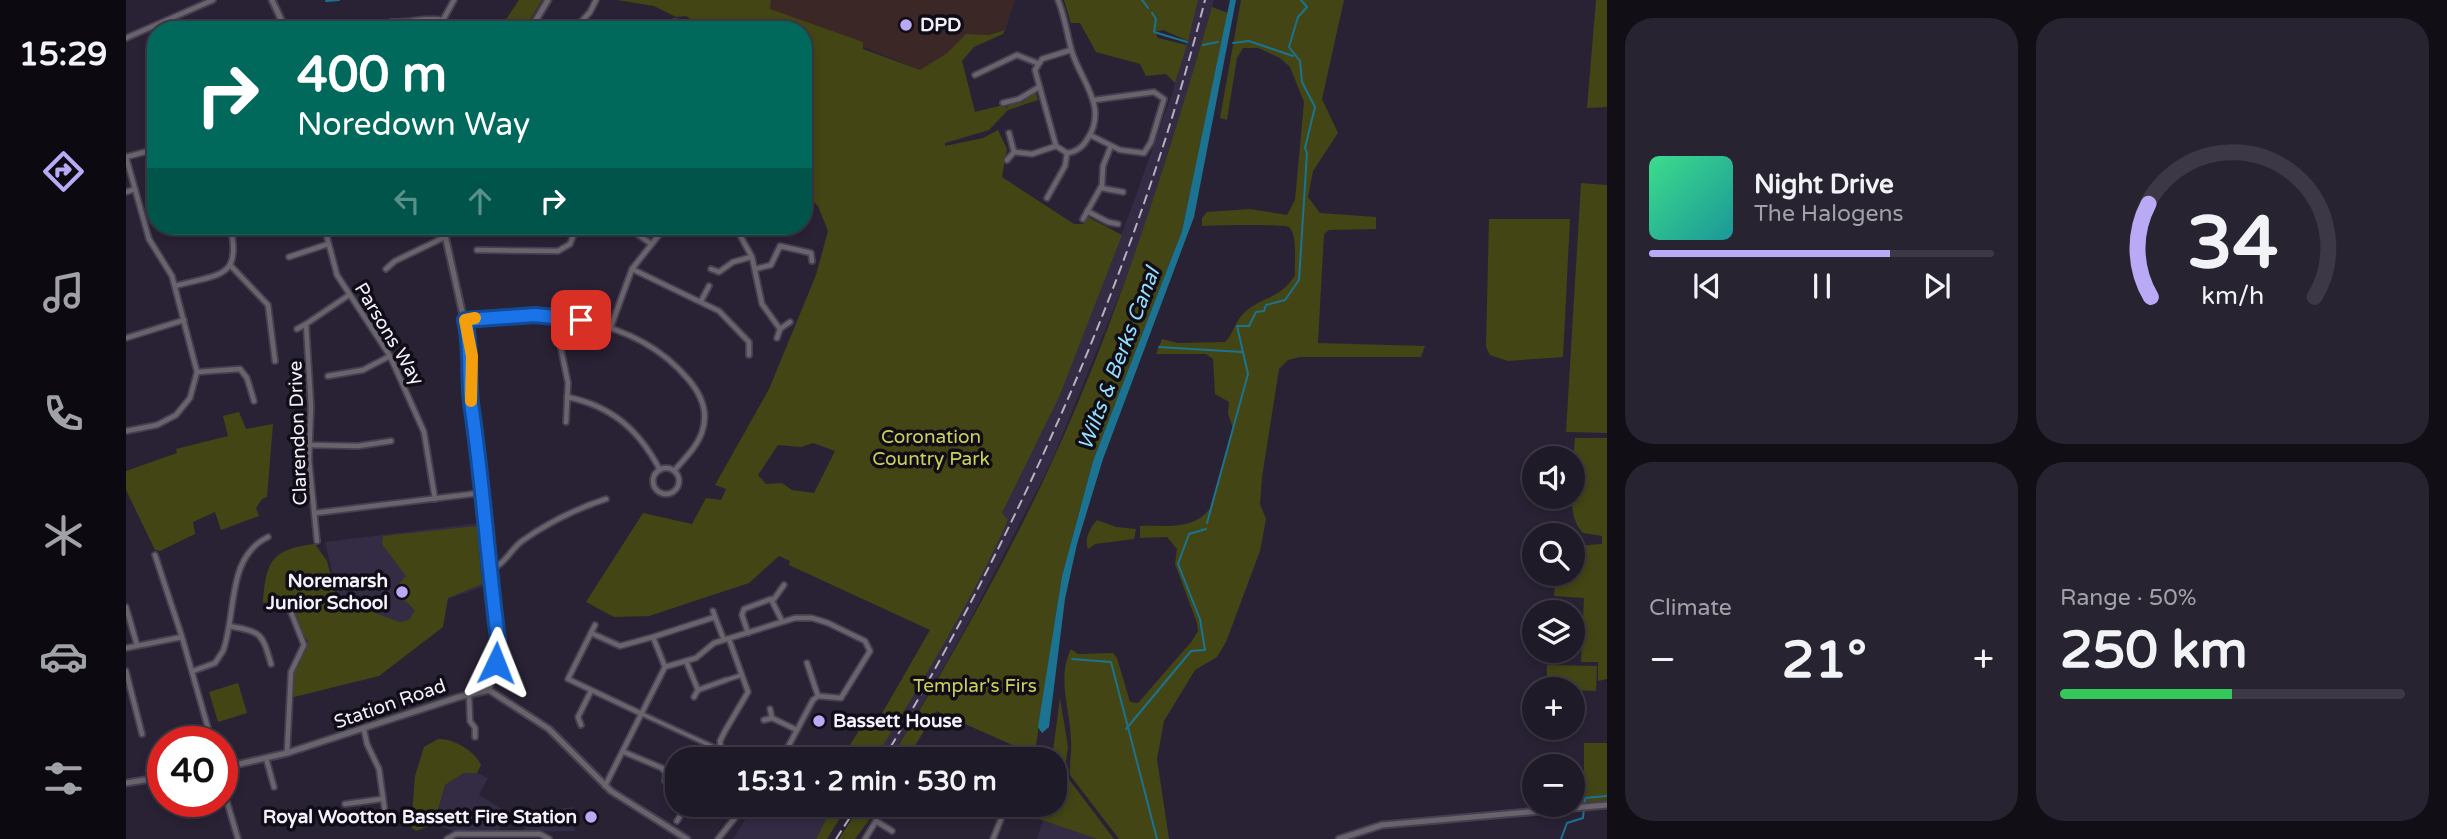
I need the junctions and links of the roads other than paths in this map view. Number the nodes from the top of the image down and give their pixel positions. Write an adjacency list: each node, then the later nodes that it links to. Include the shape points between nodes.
1 (213, 0): 8 (street)
2 (272, 0): 9 (street)
3 (454, 0): 7 (street)
4 (548, 0): 11 (street)
5 (596, 0): 12 (street)
6 (1058, 0): 15 (street)
7 (443, 20): 10 (street)
8 (165, 21)
9 (282, 21)
10 (416, 21)
11 (535, 21)
12 (582, 21)
13 (147, 29): 14 (street)
14 (126, 38)
15 (1072, 50): 16 (street); 21 (street)
16 (1037, 63): 18 (street, via 1017,55); 20 (street)
17 (981, 64): 18 (street)
18 (985, 70): 19 (street)
19 (975, 75)
20 (1039, 88): 22 (street); 25 (street)
21 (1094, 100): 24 (street); 26 (street, via 1154,92 1164,99 1146,151)
22 (1003, 103)
23 (1009, 133): 28 (street)
24 (1090, 135): 26 (street); 29 (street, via 1078,150)
25 (1056, 146): 28 (street, via 1032,154); 29 (street)
26 (1111, 146): 32 (street)
27 (147, 151): 30 (street)
28 (1014, 152): 31 (street)
29 (1067, 153): 36 (street)
30 (126, 157): 33 (street)
31 (1007, 160)
32 (1101, 188): 35 (street); 37 (street)
33 (135, 189): 34 (street); 40 (street)
34 (126, 192)
35 (1123, 192)
36 (1047, 198)
37 (1087, 211): 38 (street); 39 (street, via 1108,223)
38 (1083, 219)
39 (1118, 223)
40 (147, 232)
41 (148, 235): 62 (street)
42 (232, 235): 57 (street, via 236,252)
43 (326, 235): 50 (street, Parsons Way)
44 (574, 235): 52 (street, via 570,244 558,251)
45 (638, 235): 49 (street)
46 (658, 235): 49 (street)
47 (740, 235): 55 (street)
48 (444, 237): 58 (street, via 393,259); 68 (street)
49 (650, 243): 59 (street)
50 (328, 244): 54 (street); 64 (street, Parsons Way)
51 (817, 247): 53 (street)
52 (477, 250)
53 (811, 253): 56 (street); 61 (street, via 780,246 771,265)
54 (289, 257)
55 (751, 257): 60 (street, via 733,262 719,275); 61 (street)
56 (812, 261)
57 (231, 266): 62 (street); 78 (street, via 268,305)
58 (386, 269)
59 (632, 269): 65 (street); 72 (street)
60 (711, 269)
61 (755, 269): 73 (street, via 762,304)
62 (175, 286): 67 (street)
63 (709, 286): 65 (street)
64 (349, 295): 70 (street); 77 (street, Parsons Way)
65 (701, 302): 76 (street, via 735,325 749,342)
66 (563, 317): 68 (street); 72 (street); 81 (street, via 561,349)
67 (184, 320): 74 (street); 79 (street)
68 (465, 320): 89 (street, via 472,356 471,403)
69 (790, 322): 73 (street)
70 (306, 324): 71 (street); 86 (street, Clarendon Drive)
71 (296, 329)
72 (610, 329): 88 (street, via 666,358 700,396 705,415 702,433)
73 (780, 329): 75 (street)
74 (126, 338)
75 (777, 338)
76 (749, 355)
77 (390, 356): 80 (street, via 363,370); 90 (street, Parsons Way, via 424,432)
78 (275, 361)
79 (197, 372): 82 (street, via 240,369); 84 (street, via 190,398 176,415 157,425)
80 (328, 376)
81 (567, 397): 83 (street); 87 (street, via 601,407 624,421)
82 (254, 401)
83 (566, 422)
84 (126, 430)
85 (391, 441): 86 (street)
86 (309, 446): 92 (street, Clarendon Drive)
87 (660, 470): 88 (street); 88 (street, via 653,482 658,492 665,494 677,488)
88 (674, 471)
89 (480, 493): 90 (street); 96 (street)
90 (435, 499): 92 (street)
91 (606, 499): 96 (street, via 558,517)
92 (315, 513): 94 (street, Clarendon Drive)
93 (268, 537): 105 (street, via 241,562)
94 (317, 541)
95 (155, 555): 109 (street)
96 (489, 570): 123 (street, via 499,643)
97 (784, 585): 98 (street)
98 (774, 599): 103 (street); 107 (street, via 744,609)
99 (126, 607): 111 (street)
100 (289, 607): 145 (street, via 304,645 291,672)
101 (713, 611): 102 (street)
102 (715, 617): 108 (street); 110 (street)
103 (782, 621): 107 (street); 127 (street, via 818,619 869,647 865,663 843,696)
104 (595, 625): 106 (street)
105 (229, 626): 115 (street, via 260,634); 118 (street, via 215,663)
106 (591, 633): 108 (street, via 621,646); 120 (street)
107 (748, 633): 110 (street)
108 (653, 637): 116 (street)
109 (182, 638): 111 (street); 118 (street)
110 (726, 640): 113 (street); 119 (street)
111 (137, 645): 112 (street)
112 (126, 648)
113 (685, 661): 116 (street); 125 (street)
114 (807, 663): 127 (street)
115 (271, 664)
116 (665, 667): 131 (street)
117 (126, 671): 139 (street)
118 (193, 671): 136 (street)
119 (742, 675): 121 (street); 142 (street, via 748,695)
120 (568, 679): 122 (street); 124 (street)
121 (726, 680): 125 (street)
122 (564, 687)
123 (489, 690): 126 (street, Station Road); 151 (street, via 549,729)
124 (592, 690): 131 (street); 132 (street)
125 (698, 690): 128 (street)
126 (469, 695): 137 (street, Station Road); 140 (street)
127 (818, 696): 138 (street)
128 (694, 697)
129 (770, 709): 133 (street)
130 (571, 714): 132 (street)
131 (642, 714): 141 (street); 144 (street)
132 (578, 717): 135 (street)
133 (772, 718): 134 (street); 138 (street)
134 (764, 720)
135 (581, 725)
136 (208, 726)
137 (364, 730): 145 (street, Station Road); 153 (street, via 379,769)
138 (797, 730): 143 (street)
139 (142, 734)
140 (475, 737)
141 (710, 747)
142 (719, 747)
143 (788, 747)
144 (624, 752): 148 (street); 151 (street)
145 (287, 753): 146 (street, Station Road)
146 (266, 758): 147 (street, Station Road); 152 (street)
147 (238, 764)
148 (665, 772)
149 (147, 780): 150 (street)
150 (126, 783)
151 (604, 786): 166 (street)
152 (274, 787)
153 (383, 799): 154 (street); 156 (street)
154 (345, 804)
155 (1607, 805): 170 (street, via 1382,825)
156 (385, 811)
157 (231, 817): 163 (street)
158 (680, 817): 161 (street)
159 (736, 817): 167 (street)
160 (1002, 817): 169 (street)
161 (676, 824)
162 (892, 831): 168 (street, via 876,821)
163 (238, 839)
164 (447, 839): 165 (street, via 456,834 540,834)
165 (549, 839)
166 (687, 839)
167 (719, 839)
168 (865, 839)
169 (993, 839)
170 (1339, 839)

